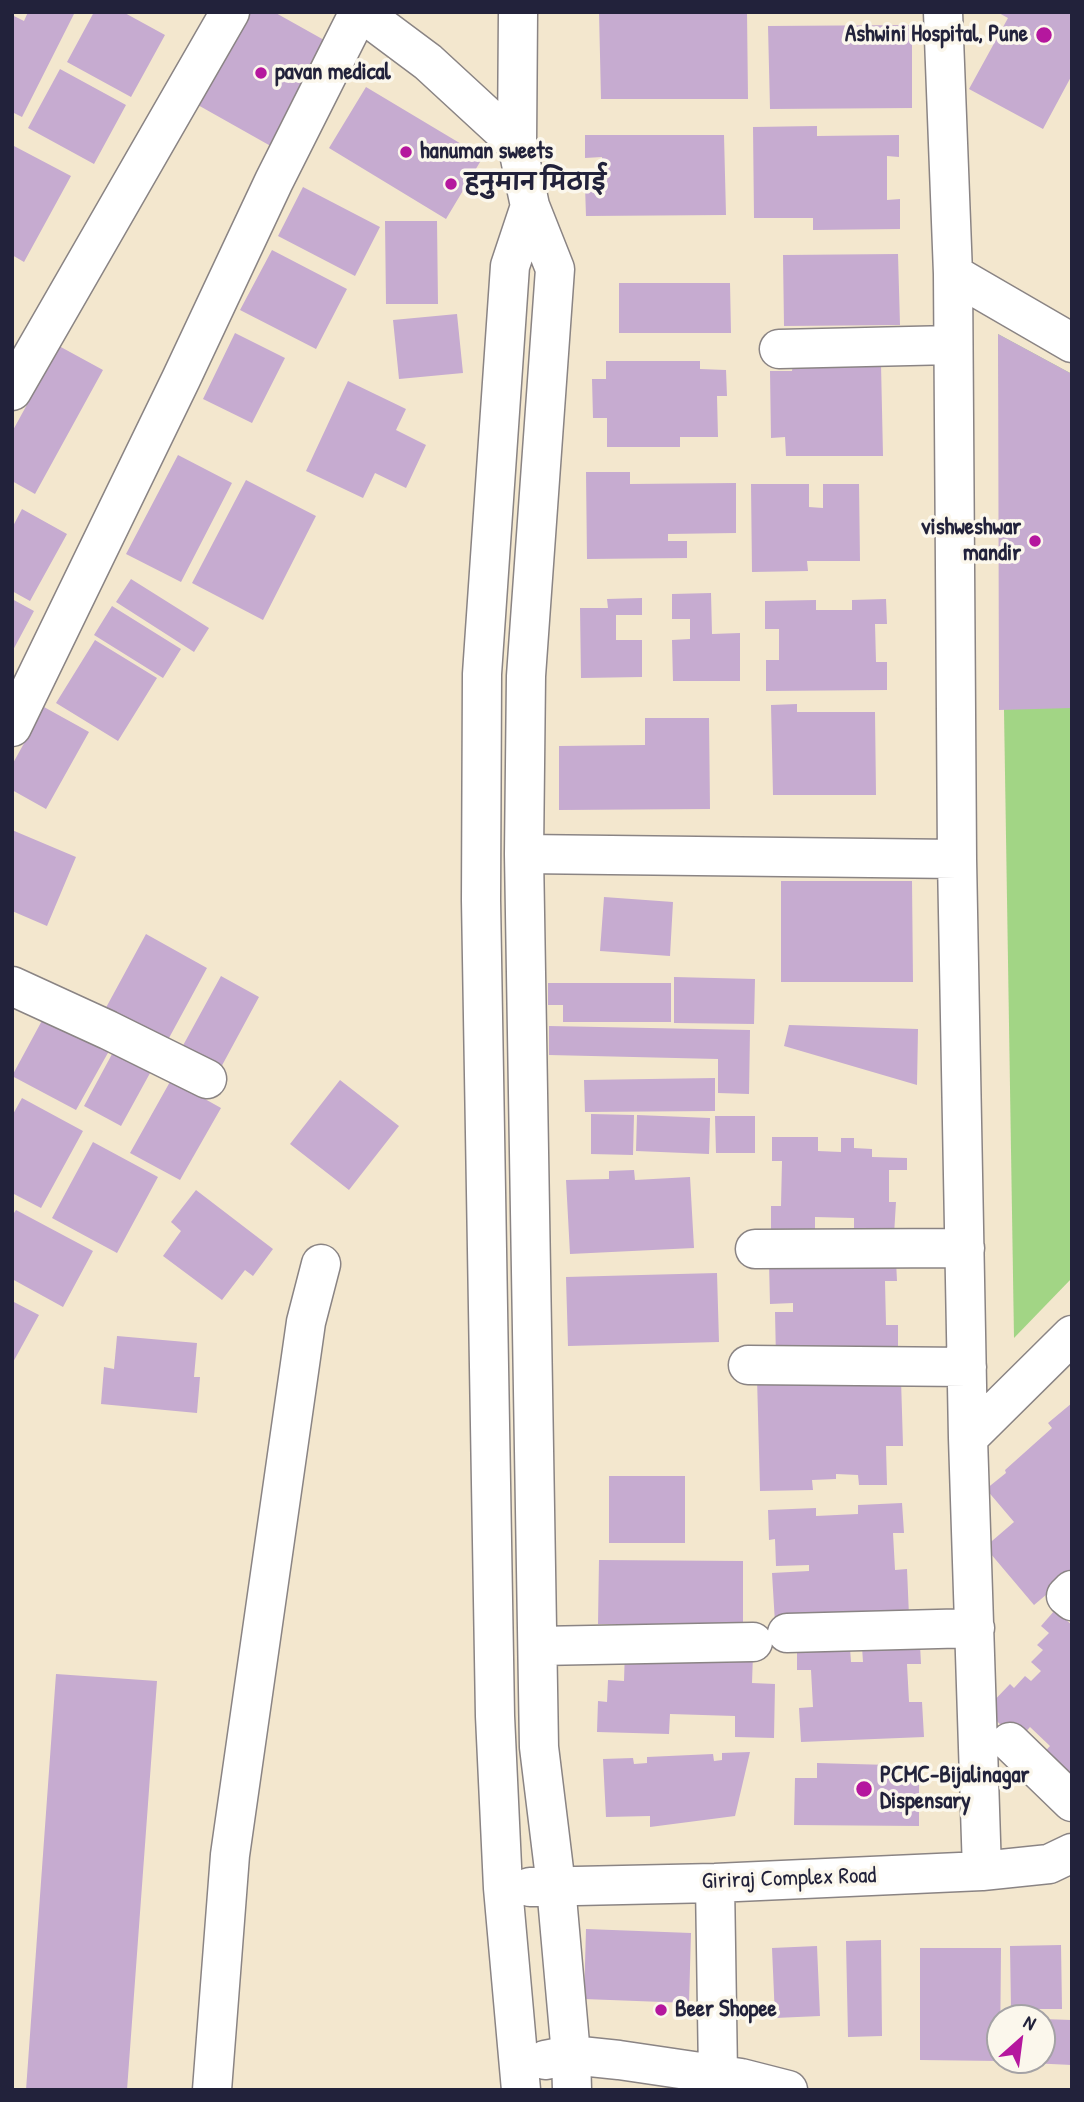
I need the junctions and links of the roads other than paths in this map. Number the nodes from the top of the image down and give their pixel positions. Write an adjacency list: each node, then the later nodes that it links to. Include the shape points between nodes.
1 (230, 12): 11 (street)
2 (360, 12): 5 (street, via 428,62); 12 (street)
3 (519, 12): 5 (street)
4 (943, 12): 7 (street)
5 (517, 144): 6 (street)
6 (530, 206): 13 (street, via 555,269 526,676); 34 (street, via 510,265 482,674 481,900 495,1716)
7 (953, 274): 8 (street); 9 (street)
8 (1072, 343)
9 (953, 345): 10 (street); 14 (street)
10 (779, 349)
11 (12, 391)
12 (12, 727)
13 (524, 854): 14 (street); 27 (street)
14 (957, 859): 17 (street)
15 (12, 986): 16 (street)
16 (207, 1079)
17 (965, 1248): 18 (street); 22 (street)
18 (755, 1249)
19 (321, 1264): 38 (street, via 306,1322 230,1856)
20 (1072, 1335): 23 (street)
21 (748, 1366): 22 (street)
22 (967, 1367): 23 (street)
23 (968, 1438): 26 (street)
24 (1072, 1590): 25 (street, via 1066,1596)
25 (1072, 1601)
26 (975, 1628): 27 (street); 31 (street)
27 (538, 1646): 33 (street, via 539,1748)
28 (1010, 1742): 29 (street)
29 (1072, 1802)
30 (1072, 1853): 31 (street, Giriraj Complex Road, via 1048,1864)
31 (982, 1871): 32 (street, Giriraj Complex Road)
32 (715, 1882): 33 (street, Giriraj Complex Road); 36 (street)
33 (556, 1886): 34 (street, Giriraj Complex Road); 35 (street)
34 (503, 1888): 37 (street)
35 (572, 2073): 36 (street, via 619,2060); 37 (street)
36 (718, 2074): 39 (street)
37 (520, 2077)
38 (212, 2090)
39 (788, 2090)

